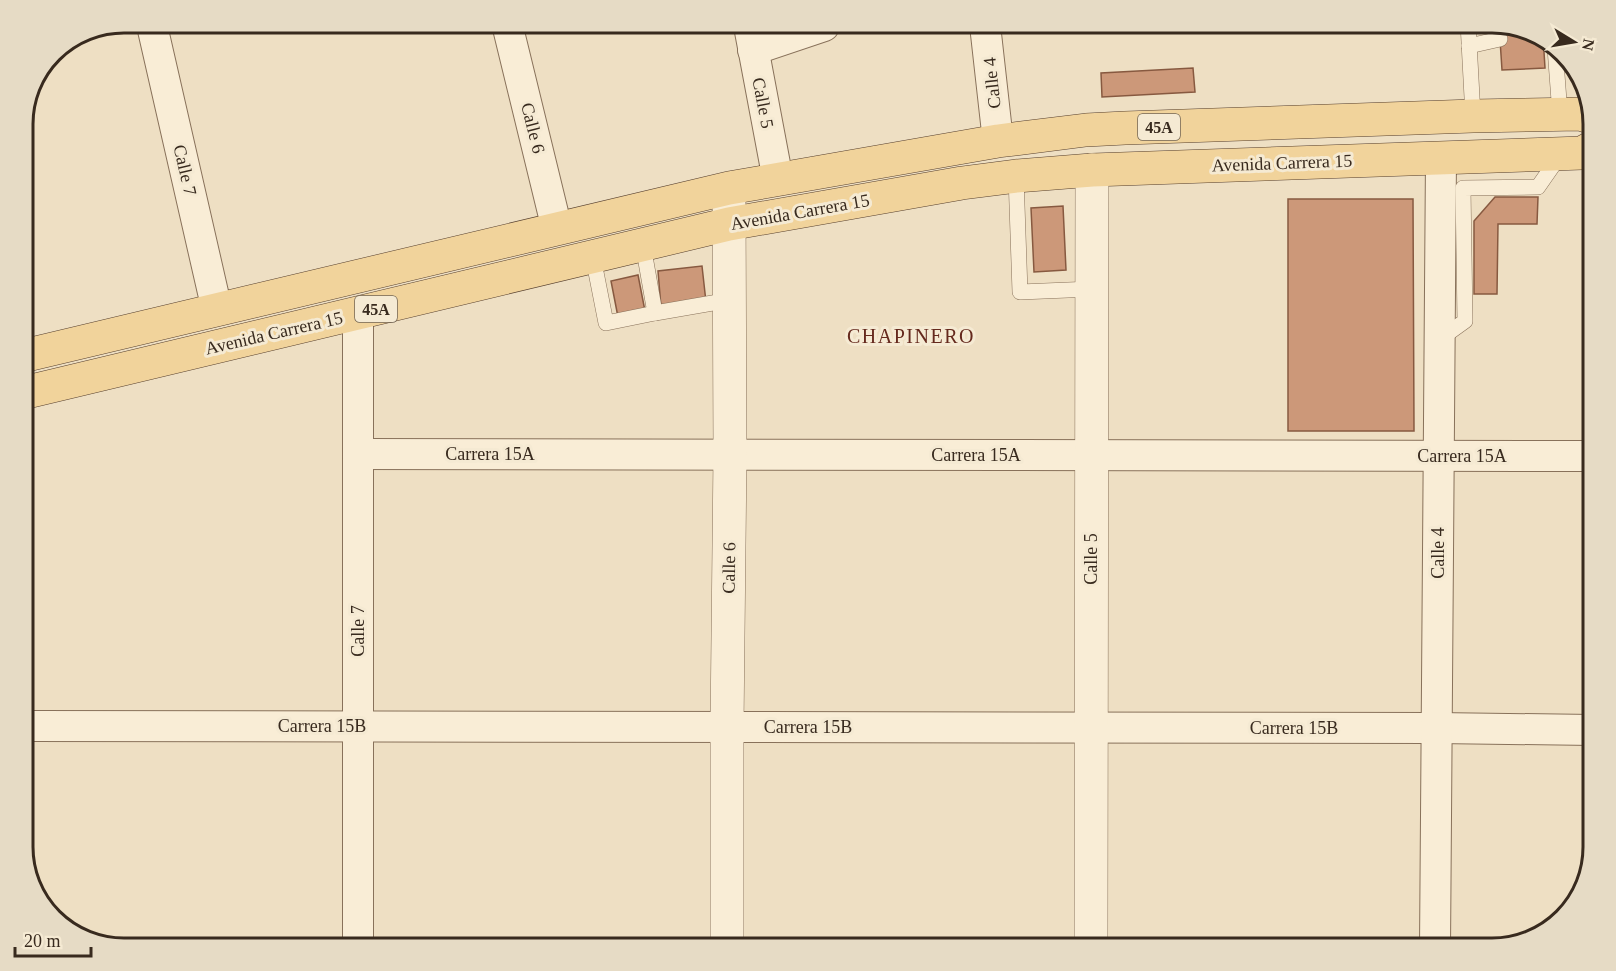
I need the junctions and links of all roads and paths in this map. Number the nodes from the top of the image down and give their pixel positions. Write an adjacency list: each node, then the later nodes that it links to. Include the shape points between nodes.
1 (154, 33): 28 (street, Calle 7)
2 (509, 33): 22 (street, Calle 6)
3 (781, 33): 6 (street)
4 (986, 33): 13 (street, Calle 4)
5 (1468, 33): 8 (lane)
6 (751, 38): 19 (street, Calle 5)
7 (1500, 39): 8 (lane)
8 (1469, 46): 12 (lane)
9 (1557, 72): 10 (lane)
10 (1560, 114): 11 (main road, Avenida Carrera 15 / 45A); 12 (main road, Avenida Carrera 15 / 45A)
11 (1582, 115)
12 (1473, 116): 13 (main road, Avenida Carrera 15 / 45A, via 1086,130)
13 (998, 141): 19 (main road, Avenida Carrera 15 / 45A)
14 (1583, 152): 15 (main road, Avenida Carrera 15 / 45A)
15 (1561, 153): 16 (main road, Avenida Carrera 15 / 45A); 23 (lane, via 1538,187 1463,188)
16 (1441, 158): 17 (main road, Avenida Carrera 15 / 45A); 23 (street, Calle 4)
17 (1092, 170): 18 (main road, Avenida Carrera 15 / 45A); 26 (street, Calle 5)
18 (1016, 176): 21 (main road, Avenida Carrera 15 / 45A); 26 (lane, via 1020,292)
19 (778, 180): 20 (main road, Avenida Carrera 15 / 45A)
20 (729, 188): 21 (street, Calle 6); 22 (main road, Avenida Carrera 15 / 45A)
21 (729, 224): 24 (main road, Avenida Carrera 15 / 45A); 27 (street, Calle 6)
22 (557, 229): 28 (main road, Avenida Carrera 15 / 45A)
23 (1452, 240): 36 (street, Calle 4, via 1440,339)
24 (643, 245): 25 (main road, Avenida Carrera 15 / 45A); 30 (lane)
25 (593, 257): 29 (main road, Avenida Carrera 15 / 45A); 30 (lane, via 606,323)
26 (1092, 289): 35 (street, Calle 5)
27 (730, 300): 30 (lane); 34 (street, Calle 6)
28 (217, 310): 31 (main road, Avenida Carrera 15 / 45A)
29 (358, 313): 32 (main road, Avenida Carrera 15 / 45A); 33 (street, Calle 7)
30 (655, 313)
31 (33, 354)
32 (33, 391)
33 (358, 454): 34 (street, Carrera 15A); 39 (street, Calle 7)
34 (730, 455): 35 (street, Carrera 15A); 40 (street, Calle 6)
35 (1091, 456): 36 (street, Carrera 15A); 41 (street, Calle 5)
36 (1439, 456): 37 (street, Carrera 15A); 42 (street, Calle 4)
37 (1583, 456)
38 (33, 726): 39 (street, Carrera 15B)
39 (358, 726): 40 (street, Carrera 15B); 44 (street, Calle 7)
40 (727, 727): 41 (street, Carrera 15B); 45 (street, Calle 6)
41 (1091, 728): 42 (street, Carrera 15B); 46 (street, Calle 5)
42 (1437, 728): 43 (street, Carrera 15B); 47 (street, Calle 4)
43 (1583, 730)
44 (358, 938)
45 (727, 938)
46 (1090, 938)
47 (1435, 938)

